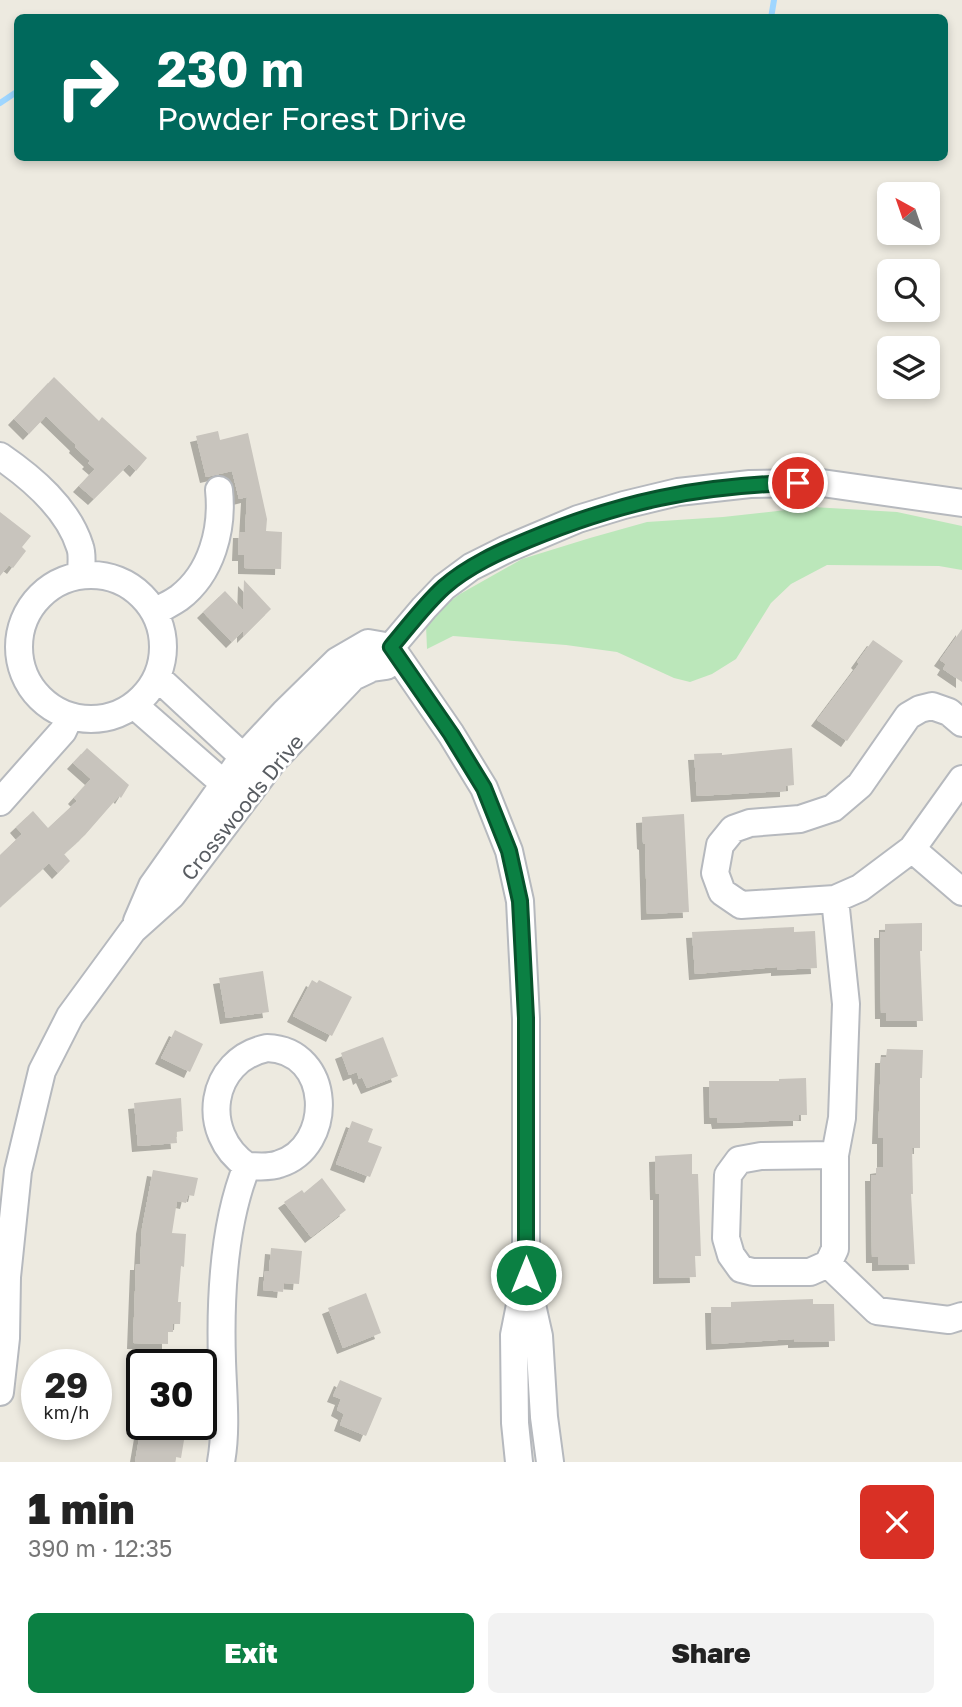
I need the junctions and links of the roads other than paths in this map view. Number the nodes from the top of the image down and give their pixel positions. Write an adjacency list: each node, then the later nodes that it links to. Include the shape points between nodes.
1 (0, 456): 4 (street, via 57,504 81,549)
2 (219, 490): 5 (street, via 218,535 208,561 180,597)
3 (962, 503): 6 (street, via 822,483 750,484 678,492 624,505 578,519 471,568 444,586)
4 (81, 575): 5 (street, via 103,575 124,582 142,594); 9 (street, via 42,594 21,631 19,652 35,692)
5 (155, 612): 7 (street, via 163,633)
6 (391, 647): 11 (street, Crosswoods Drive, via 368,643 337,661 284,713); 21 (street, via 484,788 509,851 520,901 526,1018)
7 (157, 677): 8 (street); 11 (street)
8 (134, 705): 9 (street, via 103,718); 13 (street)
9 (70, 716): 14 (street, via 63,731)
10 (962, 723): 17 (street, via 932,706 920,709 908,716 860,785 833,808 800,819 750,823 733,829 720,845 715,873 722,892 741,905)
11 (253, 766): 13 (street, Crosswoods Drive)
12 (962, 779): 15 (street)
13 (233, 792): 23 (street, Crosswoods Drive, via 152,886 133,930 70,1016 43,1071 18,1171)
14 (0, 802)
15 (912, 849): 16 (street); 17 (street, via 860,888)
16 (962, 892)
17 (835, 899): 18 (street, via 846,1004 842,1118)
18 (835, 1155): 20 (street, via 835,1249); 20 (street, via 739,1160 728,1175 726,1238 741,1269 810,1272)
19 (247, 1166): 19 (street, via 280,1164 296,1156 314,1129 317,1083 302,1060 279,1048 253,1051 241,1058 231,1067 217,1100 217,1127 230,1152); 24 (street, via 237,1194 221,1295 225,1395)
20 (828, 1264): 22 (street, via 877,1311 949,1320)
21 (526, 1275): 25 (street, via 514,1335); 26 (street, via 539,1336)
22 (962, 1316)
23 (0, 1392)
24 (221, 1462)
25 (519, 1462)
26 (550, 1462)

